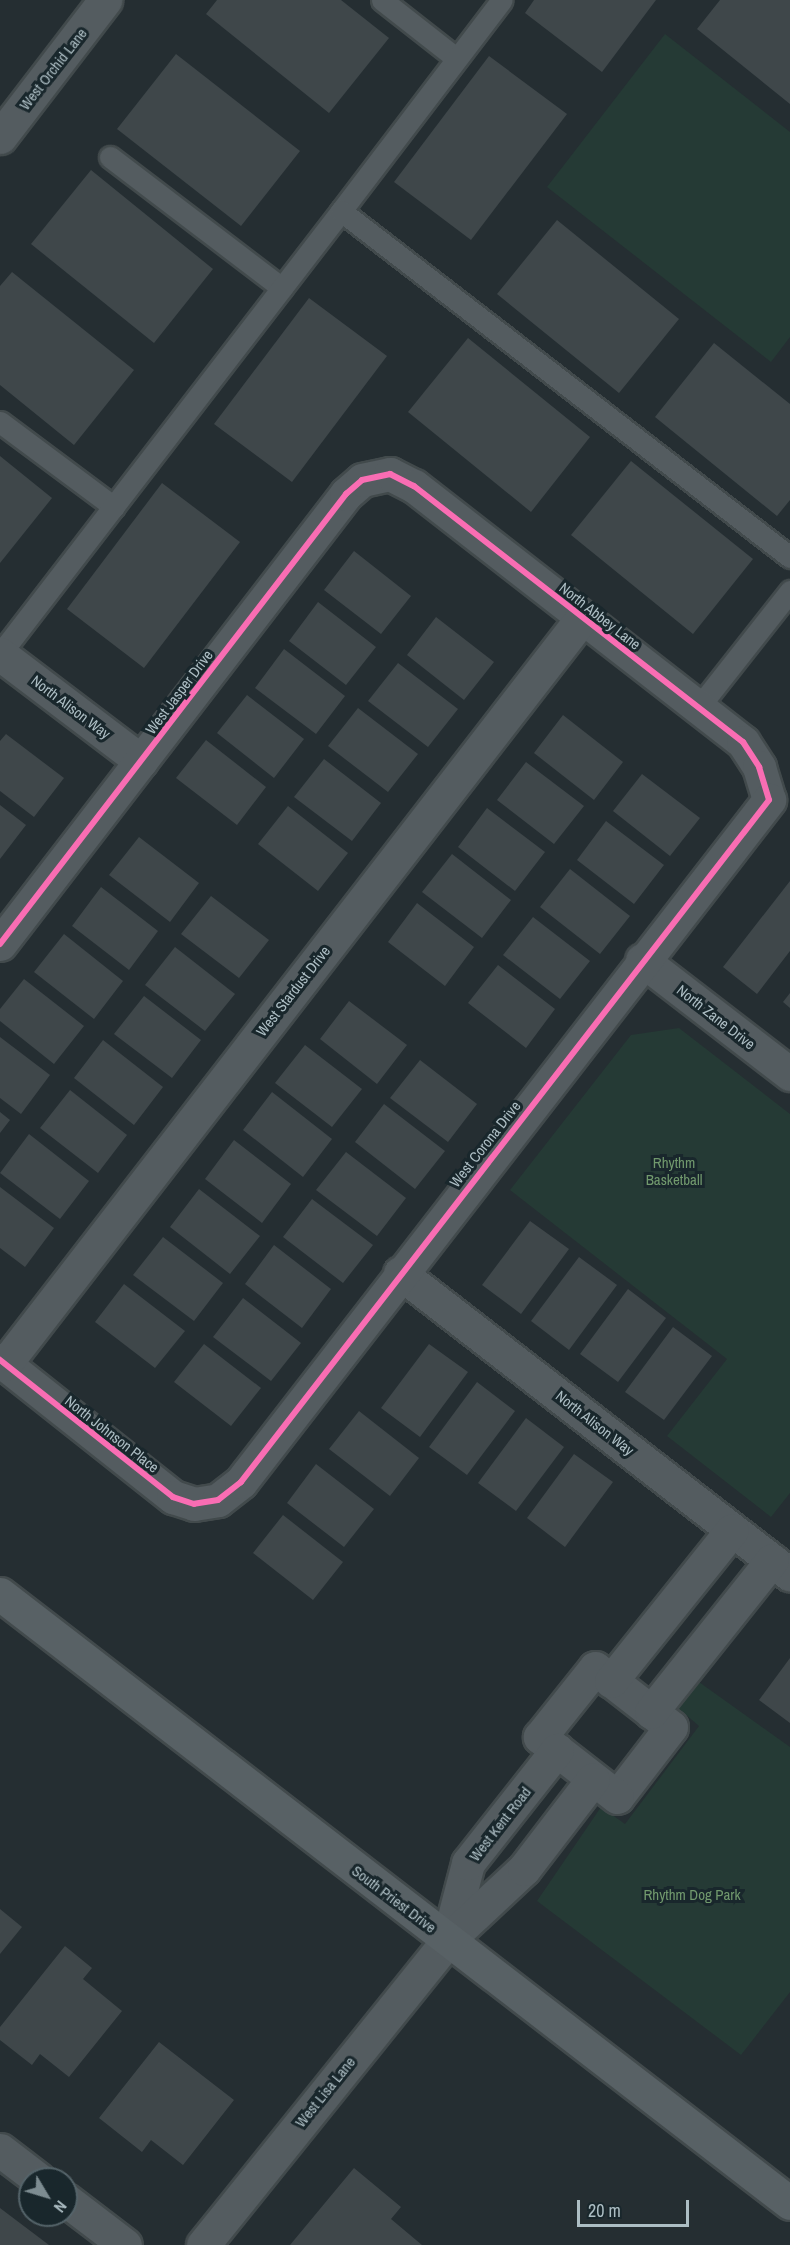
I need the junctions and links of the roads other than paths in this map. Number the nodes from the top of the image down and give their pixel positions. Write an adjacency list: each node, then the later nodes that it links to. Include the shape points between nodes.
1 (105, 0): 5 (street, West Orchid Lane)
2 (382, 0): 4 (lane)
3 (502, 0): 4 (lane)
4 (456, 58): 7 (lane)
5 (0, 137)
6 (110, 158): 8 (lane)
7 (341, 211): 8 (lane); 12 (lane)
8 (282, 288): 11 (lane)
9 (0, 422): 11 (lane)
10 (390, 474): 14 (street, North Abbey Lane, via 414,486); 17 (street, West Jasper Drive, via 362,480 346,494)
11 (114, 507): 15 (lane)
12 (790, 557)
13 (790, 591): 16 (lane)
14 (582, 618): 16 (street, North Abbey Lane); 23 (street, West Stardust Drive)
15 (0, 654): 17 (street, North Alison Way)
16 (698, 708): 18 (street, North Abbey Lane, via 743,742)
17 (141, 761): 19 (street, West Jasper Drive)
18 (779, 809): 20 (street, West Corona Drive)
19 (0, 944)
20 (642, 960): 21 (street, North Zane Drive); 22 (street, West Corona Drive)
21 (790, 1074)
22 (400, 1273): 24 (street, West Corona Drive, via 241,1482); 25 (street, North Alison Way)
23 (2, 1362): 24 (street, North Johnson Place, via 173,1497 194,1504)
24 (219, 1500)
25 (732, 1530): 26 (street, North Alison Way); 28 (street)
26 (781, 1567): 29 (street)
27 (0, 1594): 32 (main road, South Priest Drive)
28 (611, 1680): 29 (street); 30 (street, via 595,1668 540,1737)
29 (651, 1712): 31 (street, via 671,1727 617,1797)
30 (557, 1750): 31 (street); 32 (street, West Kent Road, via 468,1863)
31 (593, 1779): 32 (street, West Lisa Lane, via 524,1869)
32 (448, 1940): 35 (main road, South Priest Drive); 38 (street, West Lisa Lane)
33 (0, 2150): 34 (street)
34 (22, 2167)
35 (790, 2203)
36 (78, 2209): 37 (street)
37 (125, 2245)
38 (203, 2245)

